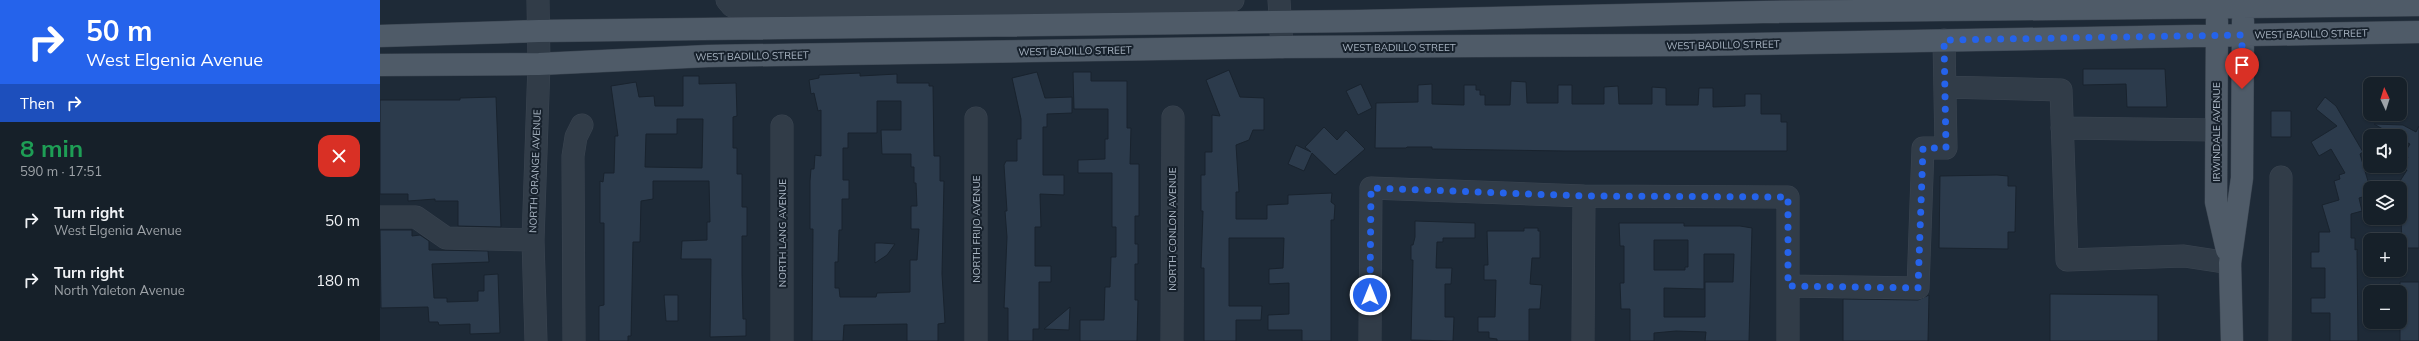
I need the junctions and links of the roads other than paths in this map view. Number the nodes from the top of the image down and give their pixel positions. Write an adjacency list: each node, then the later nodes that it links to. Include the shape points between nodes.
1 (538, 0): 14 (street, NORTH ORANGE AVENUE)
2 (727, 0): 6 (street, via 732,6)
3 (1233, 0): 5 (street)
4 (1279, 0): 13 (street)
5 (1089, 2): 6 (street)
6 (906, 3)
7 (2217, 4): 8 (main road); 10 (main road); 16 (main road, IRWINDALE AVENUE)
8 (2243, 4): 11 (main road); 17 (main road, IRWINDALE AVENUE)
9 (2112, 5): 10 (main road); 12 (main road)
10 (2162, 5)
11 (2419, 5)
12 (1763, 6): 13 (main road)
13 (1281, 22): 14 (main road); 20 (street)
14 (539, 31): 18 (main road); 21 (street, NORTH ORANGE AVENUE)
15 (2419, 32): 17 (main road, WEST BADILLO STREET)
16 (2216, 35): 17 (main road, WEST BADILLO STREET); 19 (main road, WEST BADILLO STREET); 29 (main road, IRWINDALE AVENUE)
17 (2242, 35): 34 (main road, IRWINDALE AVENUE, via 2242,178)
18 (380, 36)
19 (1944, 40): 20 (main road, WEST BADILLO STREET, via 1691,46); 23 (street)
20 (1282, 47): 21 (main road, WEST BADILLO STREET, via 708,56)
21 (539, 64): 22 (main road, WEST BADILLO STREET); 33 (street, NORTH ORANGE AVENUE)
22 (380, 65)
23 (1946, 87): 28 (street, via 2061,90); 35 (street, via 1946,148 1923,148 1918,288)
24 (1172, 117): 40 (street, NORTH CONLON AVENUE)
25 (976, 118): 39 (street, NORTH FRIJO AVENUE)
26 (582, 125): 37 (street, via 576,137 573,156)
27 (782, 126): 38 (street, NORTH LANG AVENUE)
28 (2062, 128): 29 (street); 34 (street, via 2067,260 2184,256)
29 (2216, 130): 34 (main road, IRWINDALE AVENUE, via 2216,202)
30 (2281, 176): 45 (street)
31 (1584, 196): 35 (street, via 1788,197); 41 (street, via 1371,188); 42 (street)
32 (380, 217): 33 (street, via 416,216 446,238)
33 (533, 240): 36 (street, NORTH ORANGE AVENUE)
34 (2230, 262): 44 (main road, IRWINDALE AVENUE)
35 (1788, 286): 43 (street)
36 (536, 341)
37 (574, 341)
38 (782, 341)
39 (976, 341)
40 (1172, 341)
41 (1370, 341)
42 (1583, 341)
43 (1788, 341)
44 (2232, 341)
45 (2280, 341)

